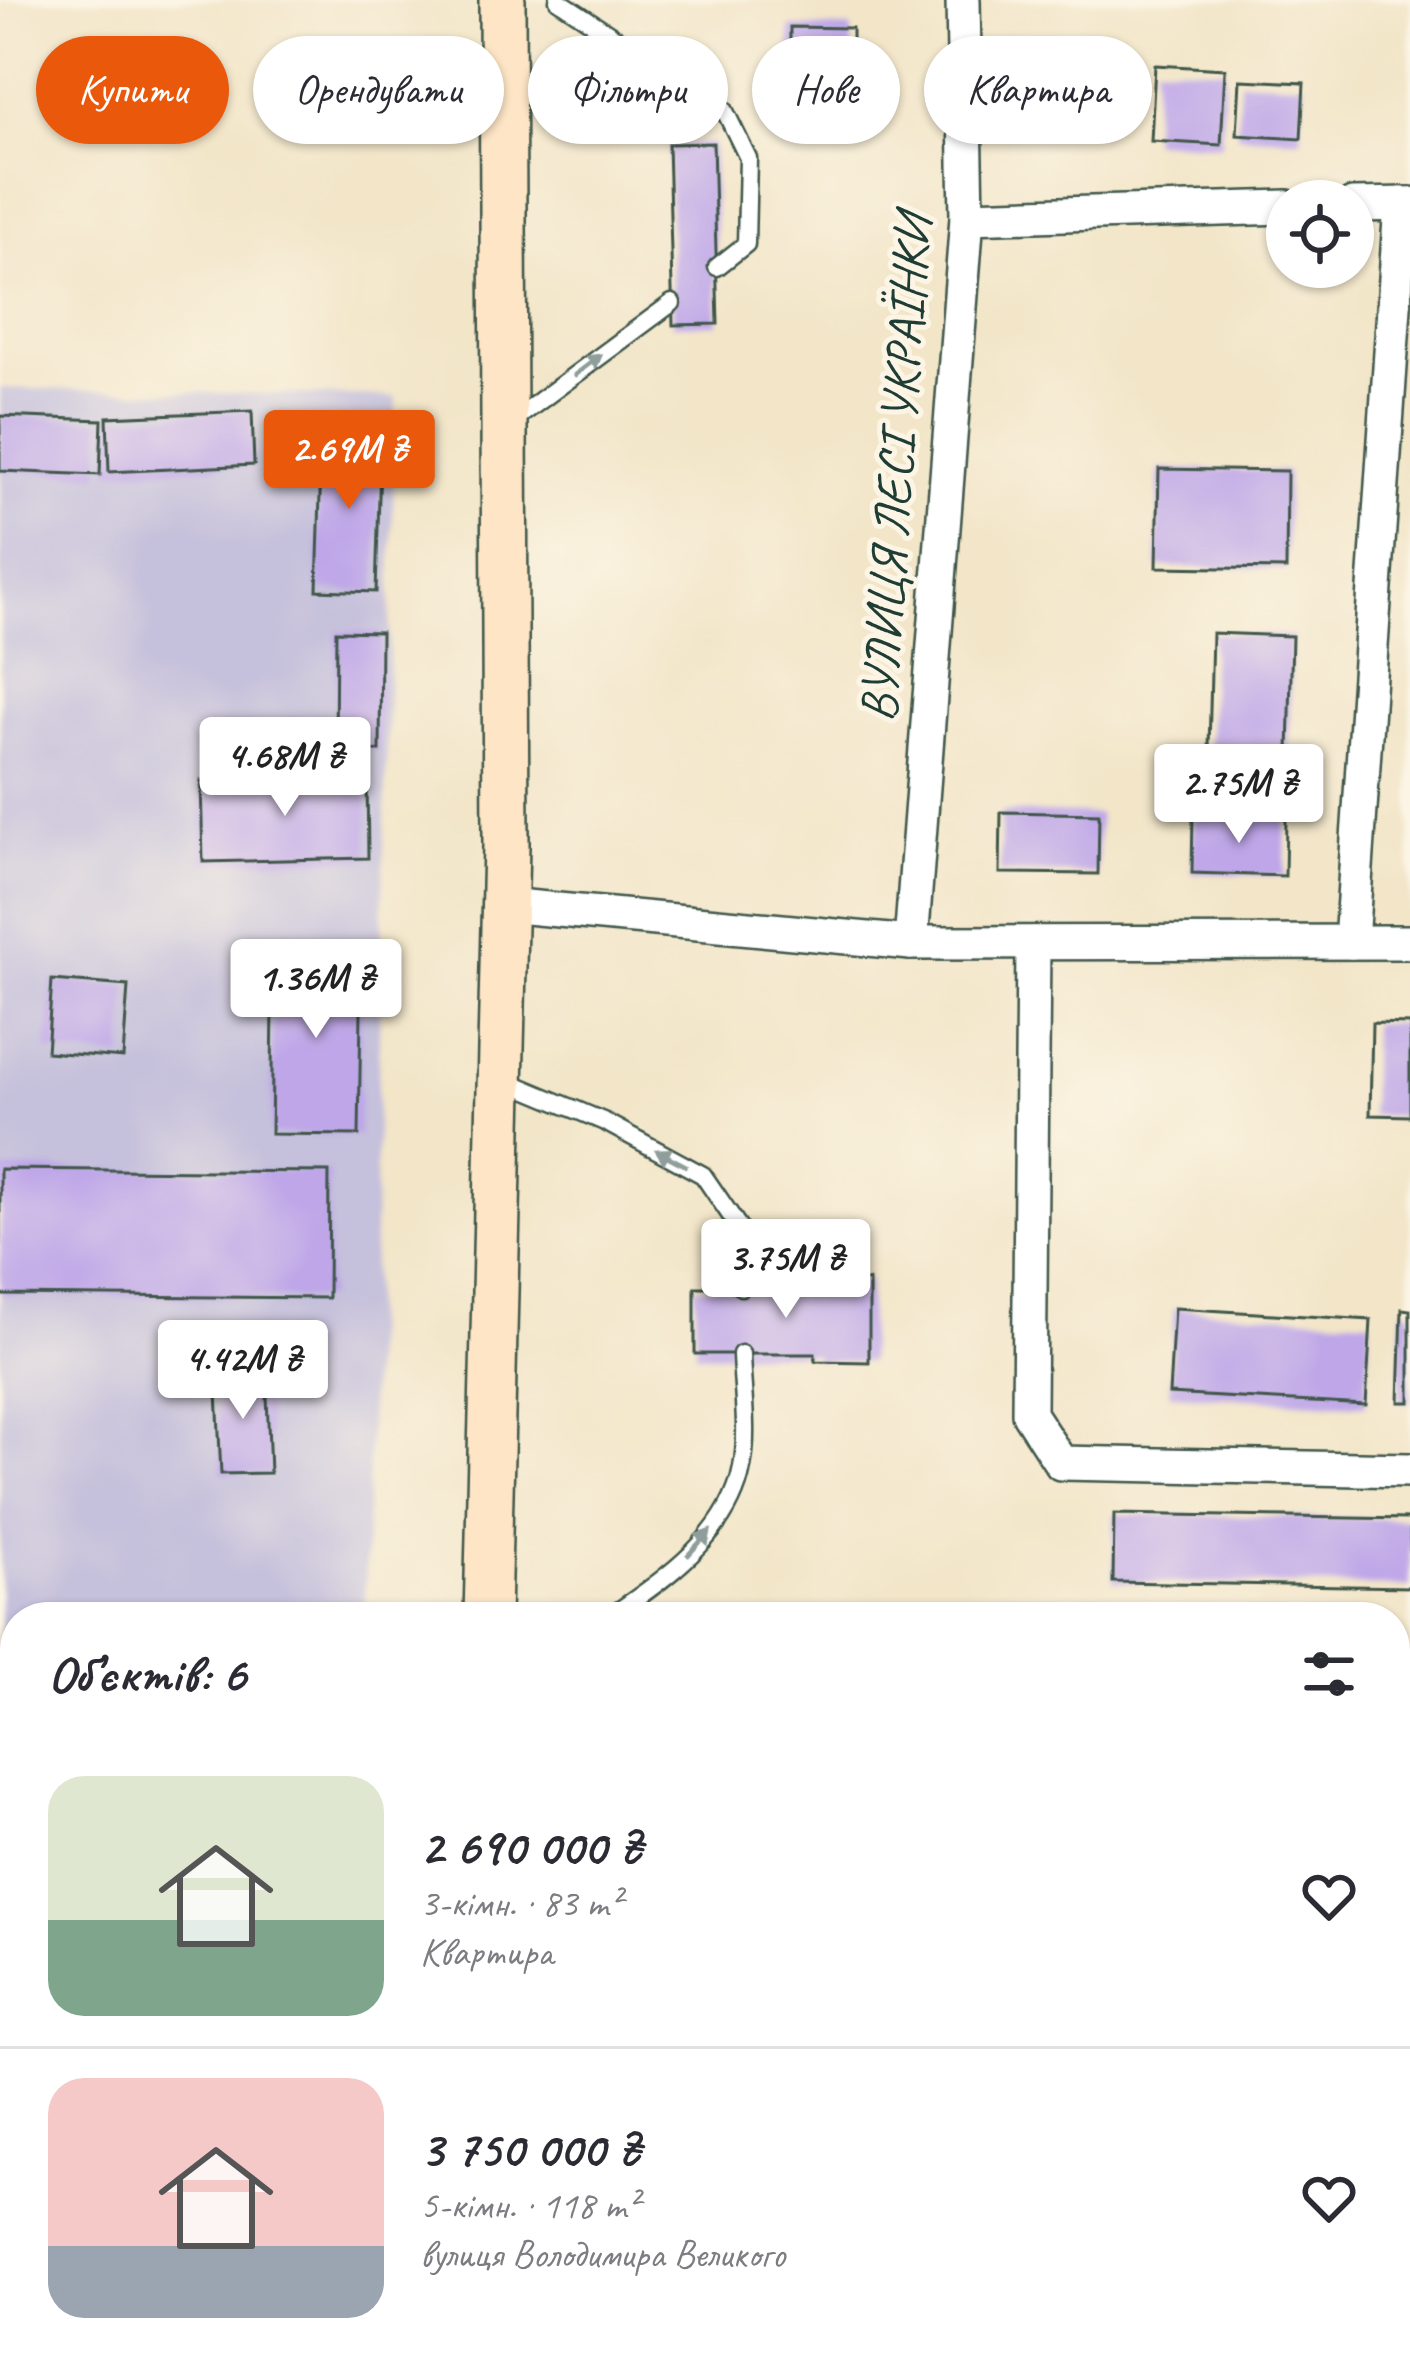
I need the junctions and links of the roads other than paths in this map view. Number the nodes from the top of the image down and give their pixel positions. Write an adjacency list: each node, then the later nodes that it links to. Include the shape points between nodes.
1 (502, 0): 10 (main road)
2 (558, 0): 8 (lane, via 724,110 748,158 746,244)
3 (963, 0): 7 (street, ВУЛИЦЯ ЛЕСІ УКРАЇНКИ)
4 (1406, 204): 5 (street); 12 (street)
5 (1374, 205)
6 (1266, 208): 7 (street)
7 (967, 217): 14 (street, ВУЛИЦЯ ЛЕСІ УКРАЇНКИ)
8 (717, 267)
9 (672, 303): 10 (lane, one-way to 9)
10 (504, 427): 11 (main road)
11 (505, 905): 14 (street); 16 (main road)
12 (1351, 942): 13 (street); 15 (street)
13 (1410, 942)
14 (911, 943): 15 (street)
15 (1033, 943): 19 (street, via 1029,1414 1061,1463)
16 (500, 1078): 17 (lane, one-way to 16, via 740,1229 704,1175); 20 (main road)
17 (741, 1287)
18 (741, 1354): 21 (lane, one-way to 18, via 667,1580 724,1516 742,1467)
19 (1410, 1470)
20 (487, 1602)
21 (633, 1602)

